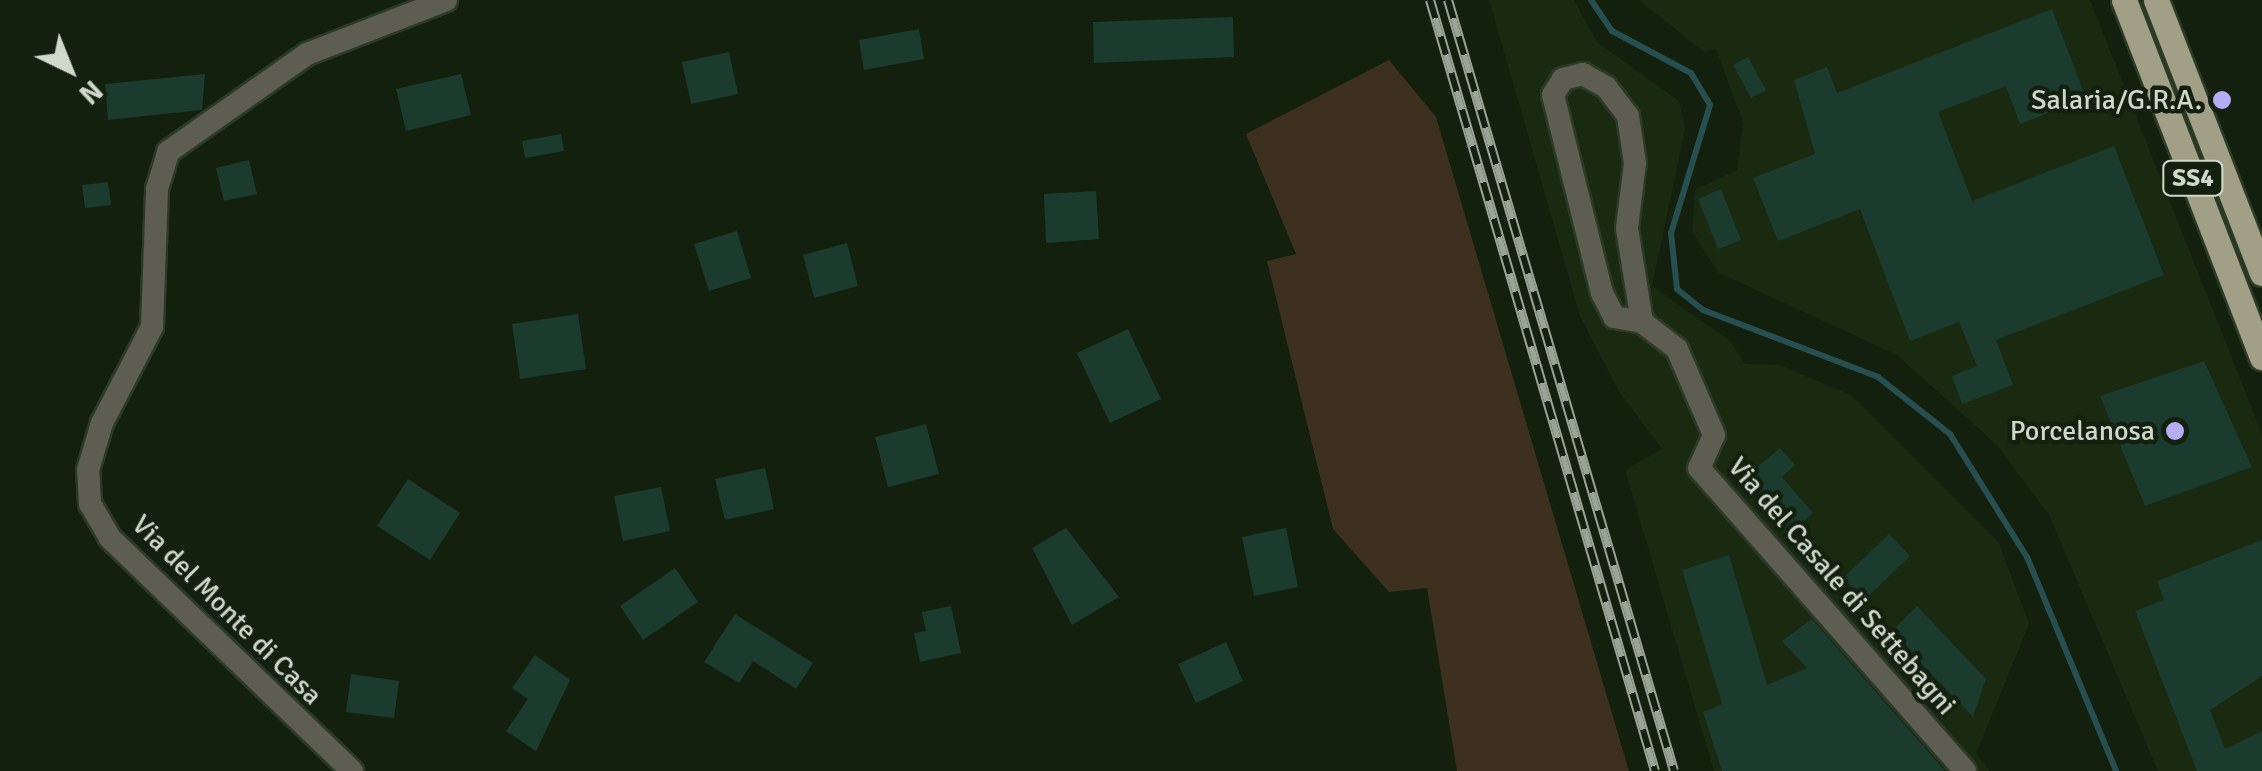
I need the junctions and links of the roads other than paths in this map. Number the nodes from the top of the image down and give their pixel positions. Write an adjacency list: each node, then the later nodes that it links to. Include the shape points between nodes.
1 (446, 0): 7 (street, Via del Monte di Casa, via 306,54 168,152 157,189 152,327 102,422 88,470 90,504 110,538)
2 (2124, 0): 6 (main road, SS4)
3 (2156, 0): 4 (main road, SS4)
4 (2262, 273)
5 (1642, 322): 5 (street, via 1614,317 1602,293 1553,95 1563,79 1584,74 1606,87 1628,116 1635,163 1626,228); 8 (street, Via del Casale di Settebagni, via 1677,349 1714,435 1699,468 1730,511)
6 (2262, 357)
7 (352, 771)
8 (1965, 771)

